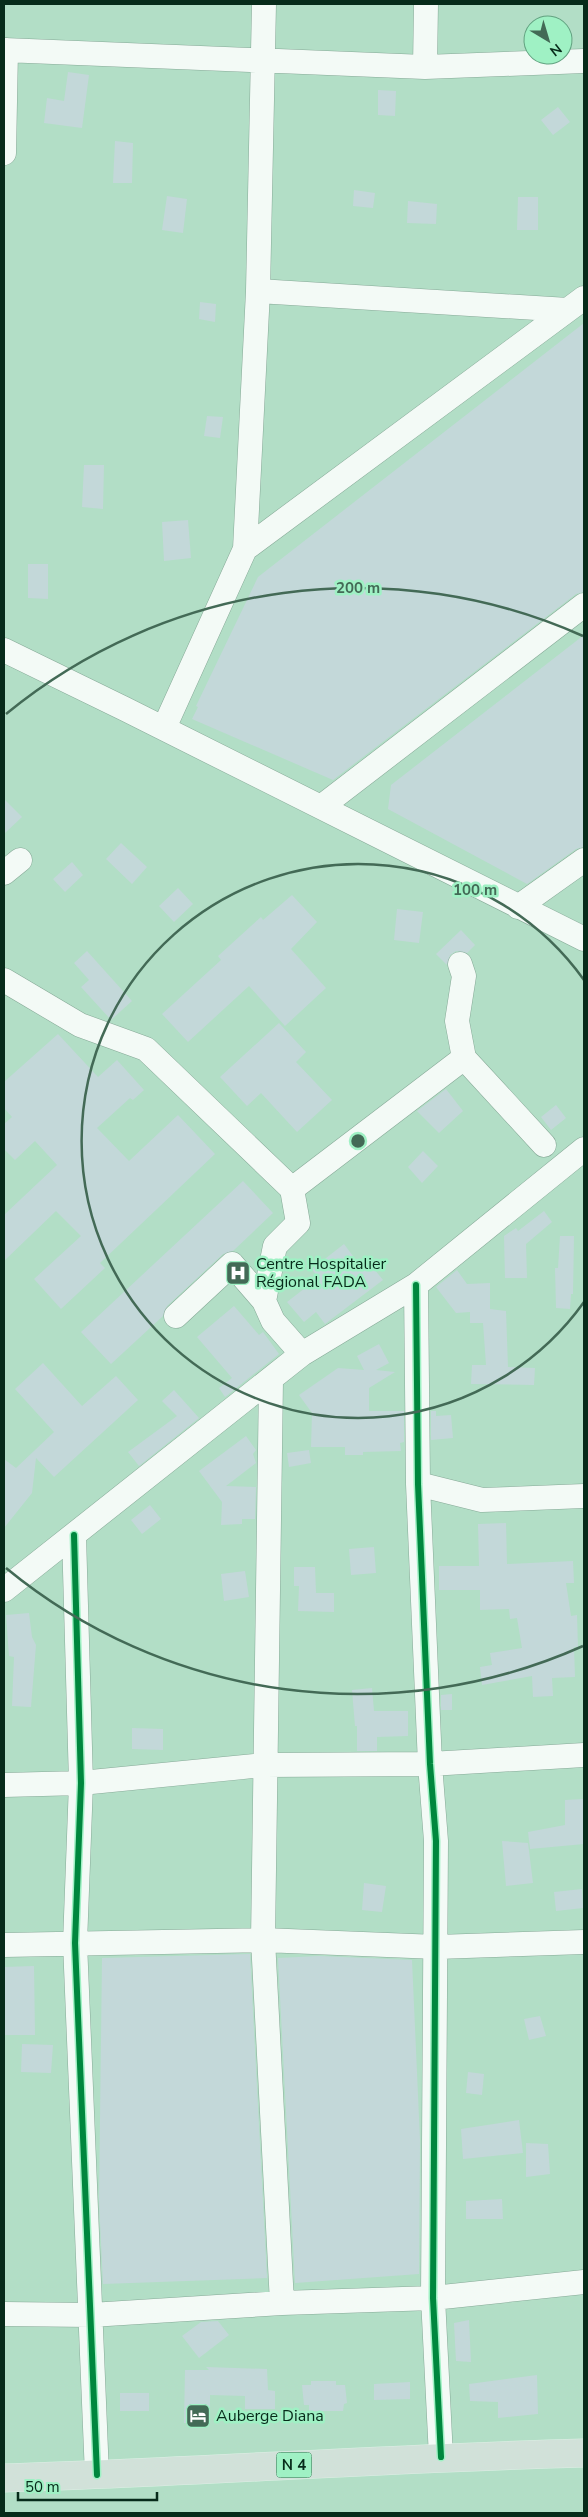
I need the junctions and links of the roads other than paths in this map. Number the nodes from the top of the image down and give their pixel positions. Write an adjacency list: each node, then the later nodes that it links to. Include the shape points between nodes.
1 (264, 4): 4 (street)
2 (426, 4): 6 (street)
3 (5, 50): 4 (street); 7 (street)
4 (262, 60): 6 (street); 8 (street)
5 (584, 60): 6 (street)
6 (425, 67)
7 (4, 153)
8 (258, 290): 9 (street); 10 (street)
9 (576, 304): 10 (street)
10 (245, 549): 13 (street)
11 (584, 605): 14 (street)
12 (4, 650): 13 (street)
13 (164, 728): 14 (street)
14 (320, 808): 16 (street)
15 (584, 860): 16 (street)
16 (518, 907): 17 (street)
17 (584, 939)
18 (460, 964): 20 (street, via 464,976 457,1021)
19 (4, 980): 23 (street, via 80,1025 146,1049)
20 (464, 1058): 21 (street); 23 (street)
21 (544, 1145)
22 (584, 1149): 24 (street)
23 (292, 1189): 25 (street, via 298,1223 275,1246)
24 (416, 1286): 27 (street); 29 (street)
25 (264, 1301): 26 (street, via 232,1264); 27 (street, via 274,1321)
26 (176, 1316)
27 (302, 1354): 28 (street)
28 (271, 1380): 31 (street); 34 (street)
29 (418, 1484): 30 (street, via 482,1500); 35 (street)
30 (584, 1496)
31 (74, 1535): 32 (street); 36 (street)
32 (4, 1587)
33 (584, 1755): 35 (street)
34 (264, 1764): 35 (street); 36 (street); 38 (street)
35 (430, 1764): 42 (street, via 436,1841)
36 (80, 1783): 37 (street); 40 (street)
37 (4, 1785)
38 (263, 1940): 40 (street); 42 (street); 45 (street)
39 (584, 1942): 42 (street)
40 (74, 1943): 41 (street); 47 (street)
41 (4, 1945)
42 (437, 1947): 44 (street)
43 (584, 2282): 44 (street)
44 (432, 2298): 45 (street); 49 (street)
45 (282, 2303): 47 (street)
46 (4, 2314): 47 (street)
47 (91, 2315): 50 (street)
48 (584, 2453): 49 (highway, N 4)
49 (442, 2457): 50 (highway, N 4)
50 (98, 2475): 51 (highway, N 4)
51 (4, 2478)

